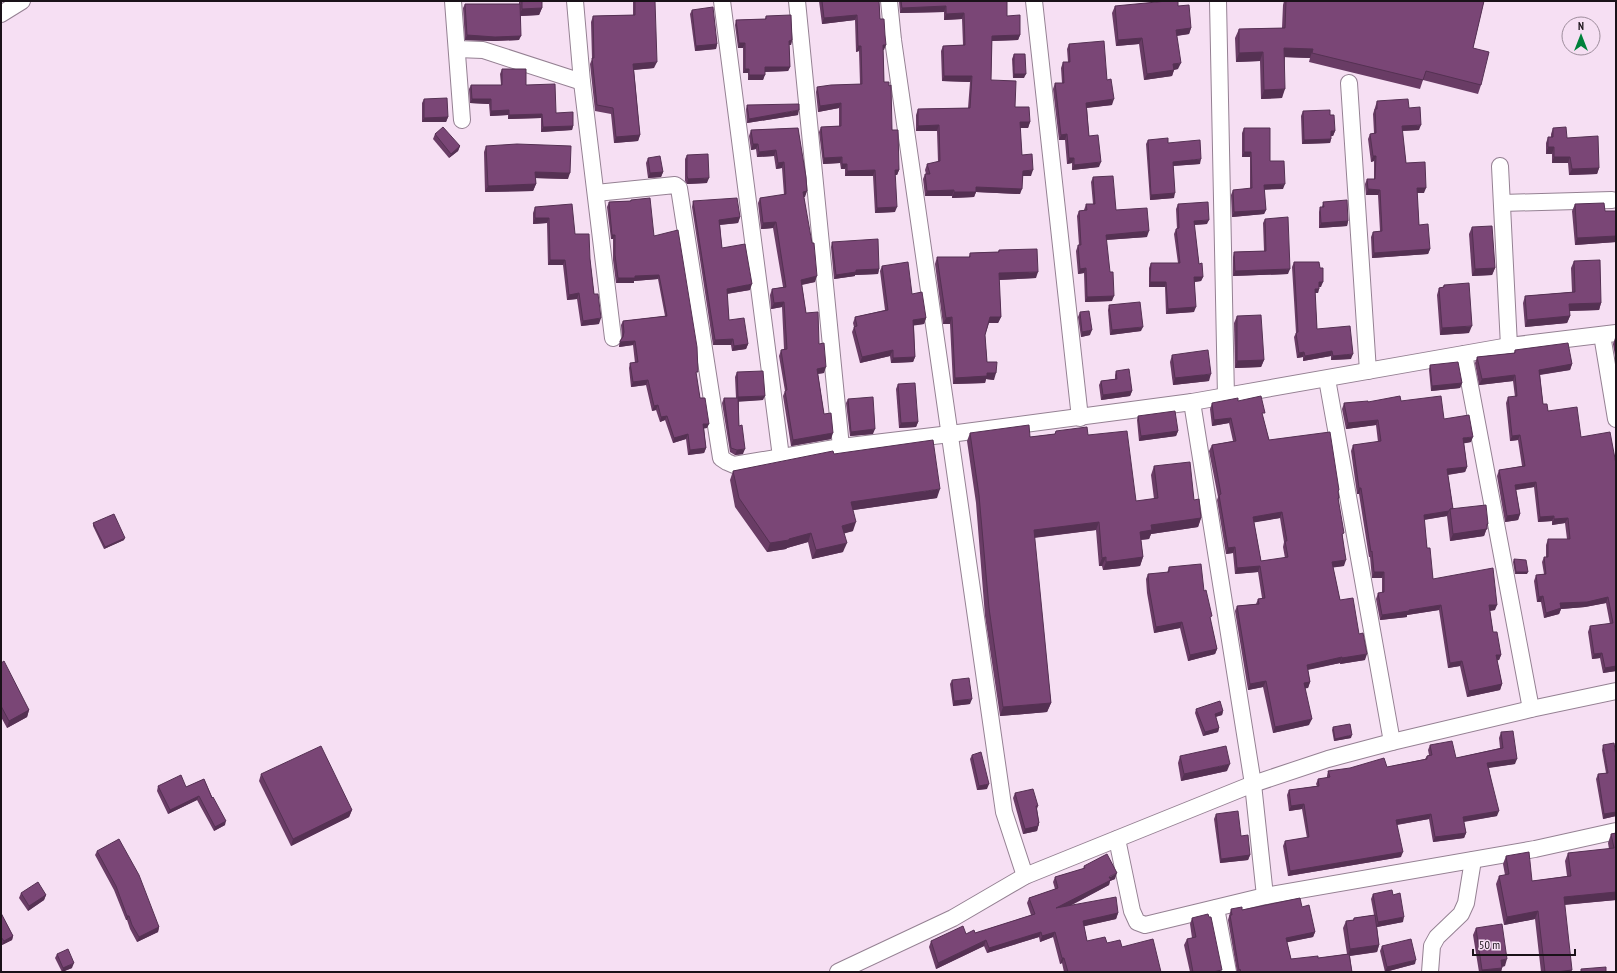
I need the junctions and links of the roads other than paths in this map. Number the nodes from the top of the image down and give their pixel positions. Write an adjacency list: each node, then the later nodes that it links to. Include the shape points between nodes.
1 (22, 1): 9 (street)
2 (453, 1): 10 (street)
3 (574, 1): 11 (street)
4 (722, 1): 30 (street)
5 (798, 1): 29 (street)
6 (889, 1): 28 (street)
7 (1034, 1): 26 (street)
8 (1218, 1): 24 (street)
9 (1, 14)
10 (457, 49): 11 (street, via 482,50); 13 (street)
11 (582, 82): 15 (street)
12 (1348, 83): 22 (street)
13 (462, 120)
14 (1500, 166): 17 (street)
15 (596, 193): 19 (street); 30 (street, via 675,185 679,188 721,458 734,465)
16 (1612, 200): 17 (street)
17 (1502, 203): 20 (street)
18 (1609, 334): 20 (street); 27 (street)
19 (613, 338)
20 (1509, 346): 21 (street)
21 (1464, 354): 22 (street); 32 (street)
22 (1368, 371): 23 (street)
23 (1327, 379): 24 (street); 33 (street)
24 (1226, 397): 25 (street)
25 (1192, 402): 26 (street); 34 (street)
26 (1080, 418): 28 (street)
27 (1616, 419)
28 (950, 434): 29 (street); 38 (street, via 1004,812)
29 (841, 447): 30 (street)
30 (781, 458)
31 (1616, 691): 32 (street)
32 (1531, 709): 33 (street)
33 (1392, 742): 34 (street, via 1328,759)
34 (1253, 784): 36 (street); 39 (street)
35 (1616, 831): 37 (street)
36 (1117, 839): 38 (street); 40 (street, via 1132,911 1137,922 1145,925)
37 (1473, 860): 39 (street); 43 (street, via 1466,903 1461,914 1432,946)
38 (1025, 876): 41 (street, via 953,918)
39 (1265, 896): 40 (street)
40 (1216, 908): 42 (street)
41 (838, 972)
42 (1228, 972)
43 (1430, 972)

